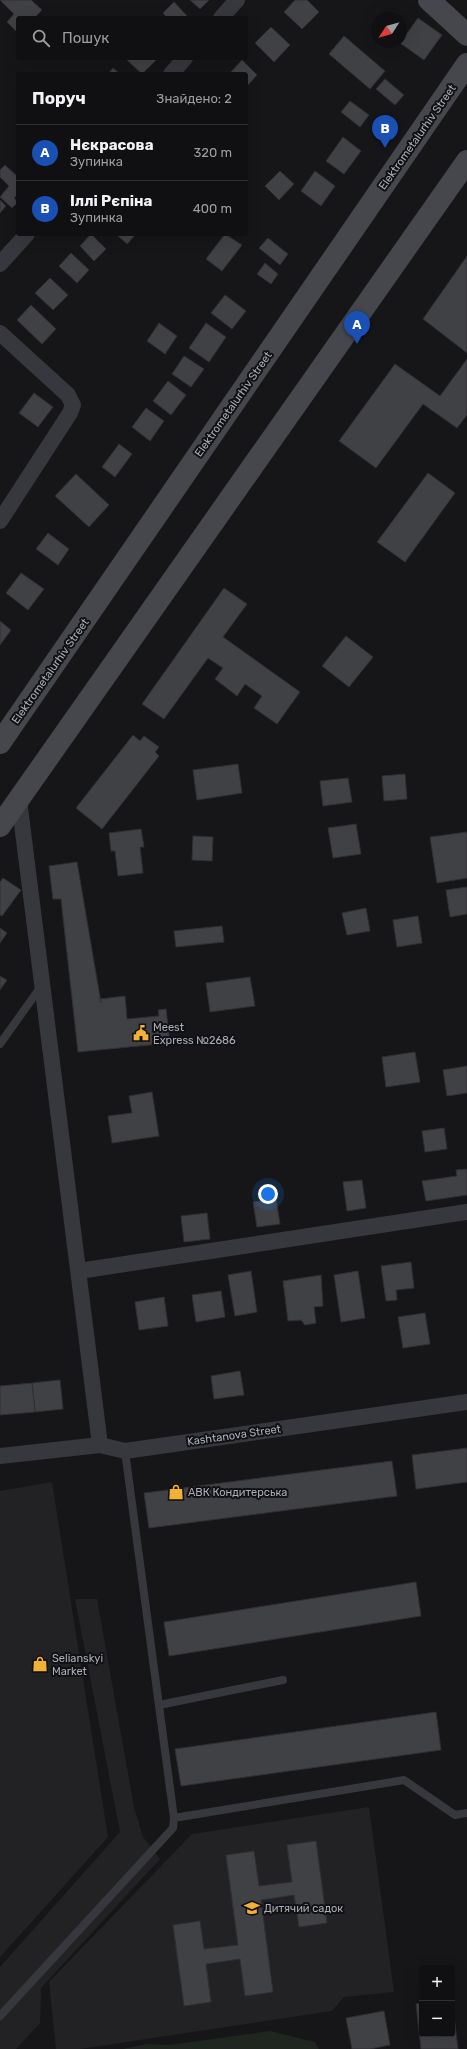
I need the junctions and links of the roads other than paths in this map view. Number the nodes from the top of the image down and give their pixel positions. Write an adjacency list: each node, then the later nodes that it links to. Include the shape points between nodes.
1 (237, 0): 3 (street)
2 (429, 0): 4 (main road)
3 (223, 16)
4 (467, 35)
5 (183, 60): 6 (street)
6 (173, 72)
7 (463, 77): 13 (main road, Elektrometalurhiv Street)
8 (467, 161): 14 (main road)
9 (25, 236): 10 (street)
10 (0, 264)
11 (0, 333): 12 (street, via 68,395 73,405)
12 (0, 521)
13 (0, 743)
14 (19, 800): 15 (main road); 16 (street)
15 (0, 826)
16 (42, 985): 17 (lane); 19 (street)
17 (0, 1044)
18 (467, 1212): 19 (street)
19 (79, 1271): 21 (street)
20 (467, 1402): 22 (street, Kashtanova Street)
21 (100, 1445): 22 (street, Kashtanova Street); 23 (street, Kashtanova Street)
22 (125, 1451): 25 (lane)
23 (0, 1456)
24 (282, 1680): 25 (lane)
25 (159, 1705): 27 (lane)
26 (467, 1813): 27 (lane, via 455,1815 404,1780)
27 (174, 1818): 28 (lane, via 173,1828)
28 (0, 2016)

